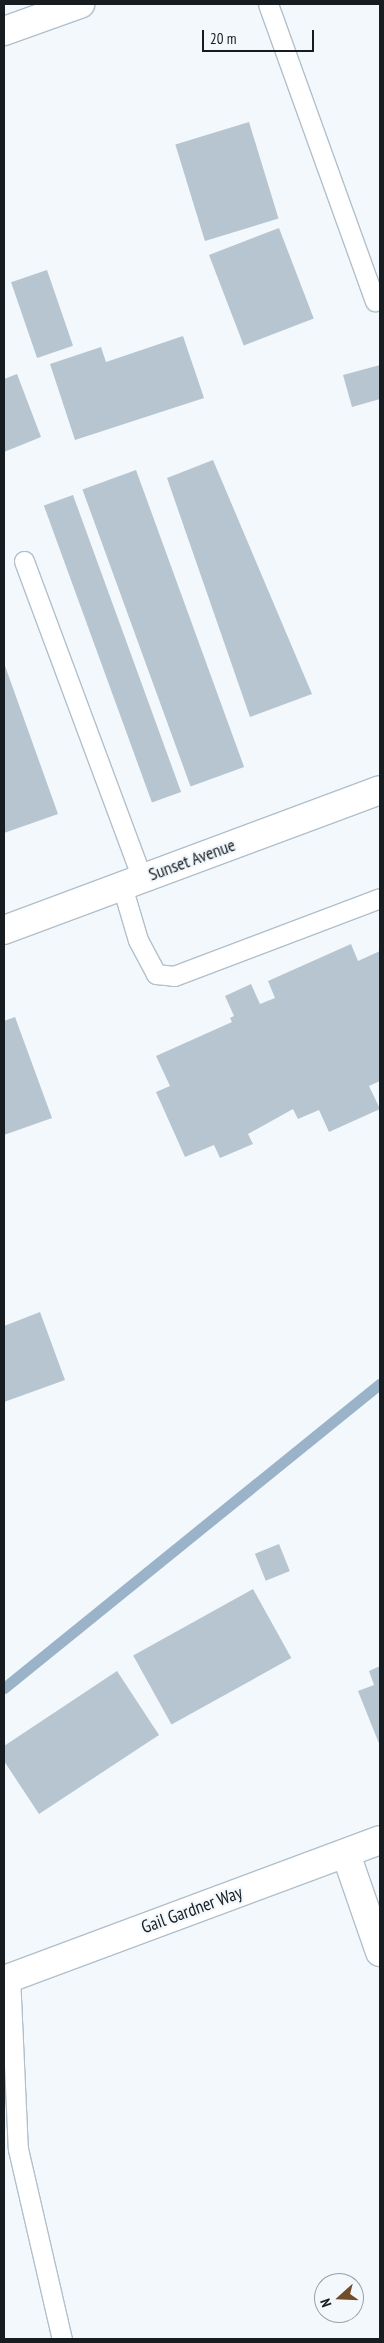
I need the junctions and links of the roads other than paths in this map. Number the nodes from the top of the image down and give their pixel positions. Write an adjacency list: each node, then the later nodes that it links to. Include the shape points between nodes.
1 (80, 4): 3 (street)
2 (268, 4): 4 (lane)
3 (4, 32)
4 (374, 301)
5 (24, 561): 7 (lane)
6 (380, 790): 7 (street, Sunset Avenue)
7 (132, 882): 8 (lane, via 138,940 156,974 174,976); 9 (street, Sunset Avenue)
8 (380, 898)
9 (4, 930)
10 (380, 1840): 11 (street, Gail Gardner Way)
11 (346, 1854): 12 (street); 13 (street, Gail Gardner Way)
12 (380, 1952)
13 (6, 1969): 14 (lane, via 18,2149)
14 (62, 2339)

